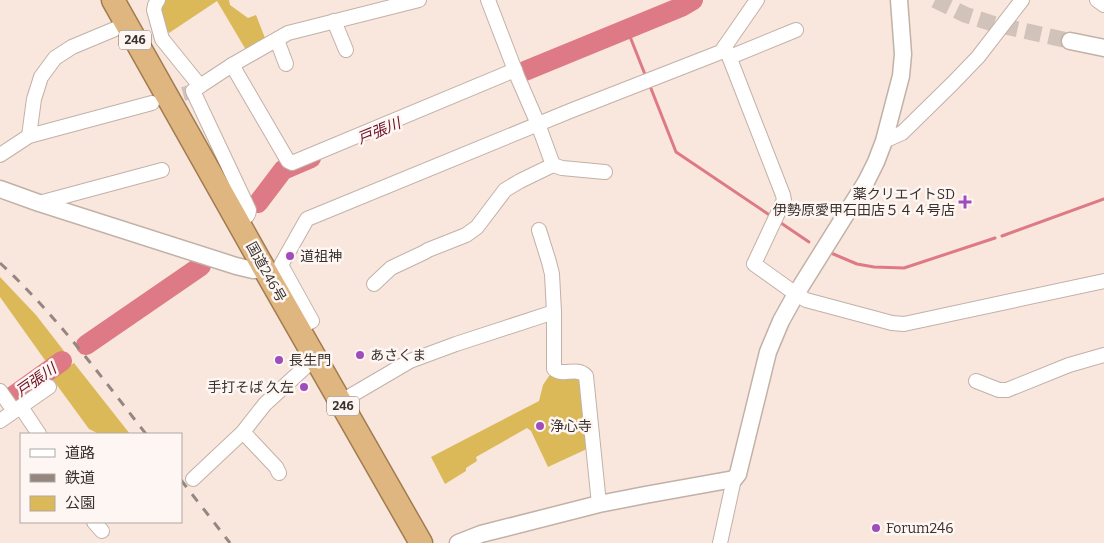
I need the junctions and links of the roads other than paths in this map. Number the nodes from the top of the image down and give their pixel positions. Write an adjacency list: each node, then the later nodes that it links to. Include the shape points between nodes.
1 (113, 0): 11 (highway, 国道246号 / 246)
2 (158, 0): 21 (street, via 154,10 162,39)
3 (419, 0): 10 (street)
4 (488, 0): 20 (street)
5 (757, 0): 17 (street)
6 (899, 0): 25 (street, via 904,54 902,76)
7 (1022, 0): 25 (street, via 986,48 958,78 902,133)
8 (1097, 0): 9 (street)
9 (1104, 5)
10 (334, 22): 13 (street, via 288,33); 16 (street)
11 (127, 24): 24 (street, via 55,58 42,77 34,99); 32 (highway, 国道246号 / 246)
12 (796, 30): 17 (street)
13 (276, 40): 18 (street); 19 (street)
14 (1070, 41): 15 (street)
15 (1104, 48)
16 (346, 50)
17 (728, 52): 23 (street); 37 (street, via 784,200 754,264)
18 (286, 64)
19 (232, 65): 20 (street, via 292,163); 21 (street)
20 (516, 73): 23 (street)
21 (200, 86): 32 (street, via 193,91 249,210 247,217)
22 (152, 103): 24 (street)
23 (538, 124): 27 (street); 39 (street, via 307,219 281,265 312,320)
24 (29, 136): 26 (street)
25 (884, 141): 37 (street, via 866,182)
26 (0, 155)
27 (554, 166): 29 (street); 36 (street, via 505,190 477,227 466,235 391,268)
28 (162, 170): 31 (street)
29 (605, 172)
30 (0, 190): 31 (street)
31 (39, 203): 34 (street, via 236,266)
32 (238, 221): 34 (highway, 国道246号 / 246)
33 (539, 230): 38 (street, via 552,274)
34 (264, 270): 39 (highway, 国道246号 / 246)
35 (1104, 281): 37 (street, via 904,324 834,308)
36 (374, 284)
37 (796, 294): 52 (street, via 768,352 738,474)
38 (554, 312): 45 (street, via 410,361); 53 (street, via 554,369 558,372 578,371 586,376)
39 (298, 328): 41 (highway, 国道246号 / 246)
40 (1104, 355): 42 (street, via 1007,390)
41 (315, 358): 45 (highway, 国道246号 / 246); 48 (street, via 265,404)
42 (976, 381)
43 (49, 387): 46 (street)
44 (2, 396): 46 (street)
45 (340, 402): 54 (highway, 国道246号 / 246)
46 (17, 409): 47 (street); 49 (street)
47 (0, 421)
48 (243, 432): 50 (street); 51 (street)
49 (38, 433)
50 (279, 473)
51 (192, 479)
52 (734, 479): 53 (street); 56 (street)
53 (599, 504): 55 (street, via 480,534)
54 (421, 543)
55 (458, 543)
56 (720, 543)

